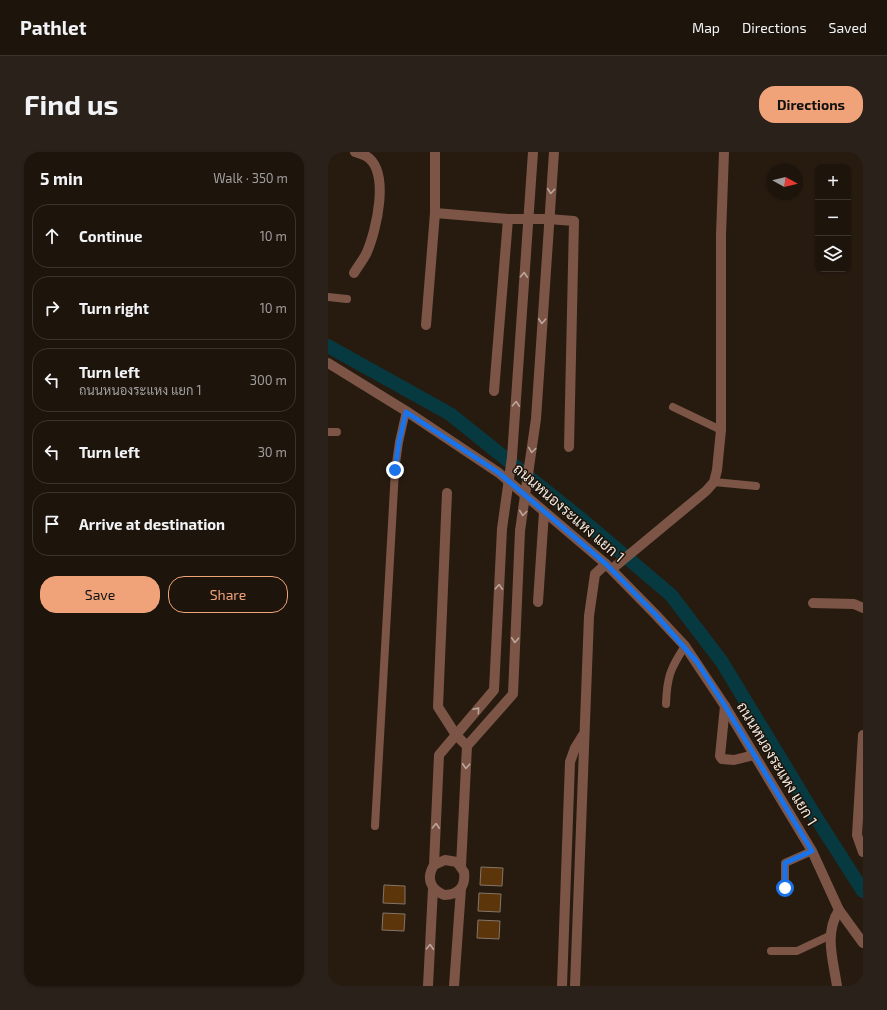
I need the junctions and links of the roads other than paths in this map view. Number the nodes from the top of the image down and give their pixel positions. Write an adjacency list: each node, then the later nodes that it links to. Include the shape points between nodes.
1 (355, 152): 10 (street, via 367,156 375,167 380,183 379,208 367,252)
2 (435, 152): 6 (street)
3 (532, 152): 9 (street)
4 (554, 152): 7 (street, one-way to 7)
5 (724, 152): 18 (street, via 721,235)
6 (435, 213): 8 (street); 13 (street)
7 (548, 218): 9 (street); 21 (street, via 574,220); 36 (street, one-way to 36, bridge, via 536,419 520,531 513,694)
8 (508, 219): 9 (street); 15 (street)
9 (527, 219): 33 (street, one-way to 9, bridge, via 494,690 502,529 512,457)
10 (354, 273)
11 (328, 297): 12 (lane)
12 (347, 299)
13 (426, 325)
14 (328, 364): 17 (street, ถนนหนองระแหง แยก 1)
15 (494, 391)
16 (673, 407): 18 (lane)
17 (406, 412): 25 (street, ถนนหนองระแหง แยก 1, via 499,473); 38 (lane, via 395,470)
18 (721, 430): 22 (street)
19 (328, 432): 20 (lane)
20 (337, 432)
21 (569, 447)
22 (714, 482): 23 (lane); 26 (street, via 626,558)
23 (756, 486)
24 (447, 493): 33 (street, via 438,707)
25 (544, 512): 26 (street, ถนนหนองระแหง แยก 1); 27 (street)
26 (609, 566): 30 (street, ถนนหนองระแหง แยก 1); 35 (street, via 596,574 593,586 589,616)
27 (538, 602)
28 (813, 603): 29 (street, via 854,604)
29 (863, 608)
30 (685, 646): 31 (lane, via 667,680); 32 (street, ถนนหนองระแหง แยก 1)
31 (666, 704)
32 (725, 706): 37 (street, ถนนหนองระแหง แยก 1); 37 (street, via 720,756 722,759 734,760)
33 (456, 734): 36 (street); 41 (street, one-way to 33, via 439,755)
34 (863, 734): 40 (street, via 857,835)
35 (584, 735): 52 (street, via 575,748 570,762); 53 (street)
36 (467, 746): 42 (street, one-way to 42)
37 (754, 755): 39 (street, ถนนหนองระแหง แยก 1)
38 (375, 826)
39 (812, 851): 44 (lane, via 785,863); 46 (street, ถนนหนองระแหง แยก 1)
40 (863, 852)
41 (434, 865): 42 (street, via 451,860); 43 (street, via 429,877)
42 (461, 866): 45 (street, via 465,878)
43 (433, 888): 45 (street, via 444,895 456,893); 50 (street, one-way to 43)
44 (785, 888)
45 (461, 889): 51 (street)
46 (839, 910): 47 (street, via 833,920); 48 (street, ถนนหนองระแหง แยก 1)
47 (830, 936): 49 (lane, via 797,951); 54 (street)
48 (863, 944)
49 (771, 951)
50 (428, 986)
51 (454, 986)
52 (562, 986)
53 (575, 986)
54 (836, 986)

